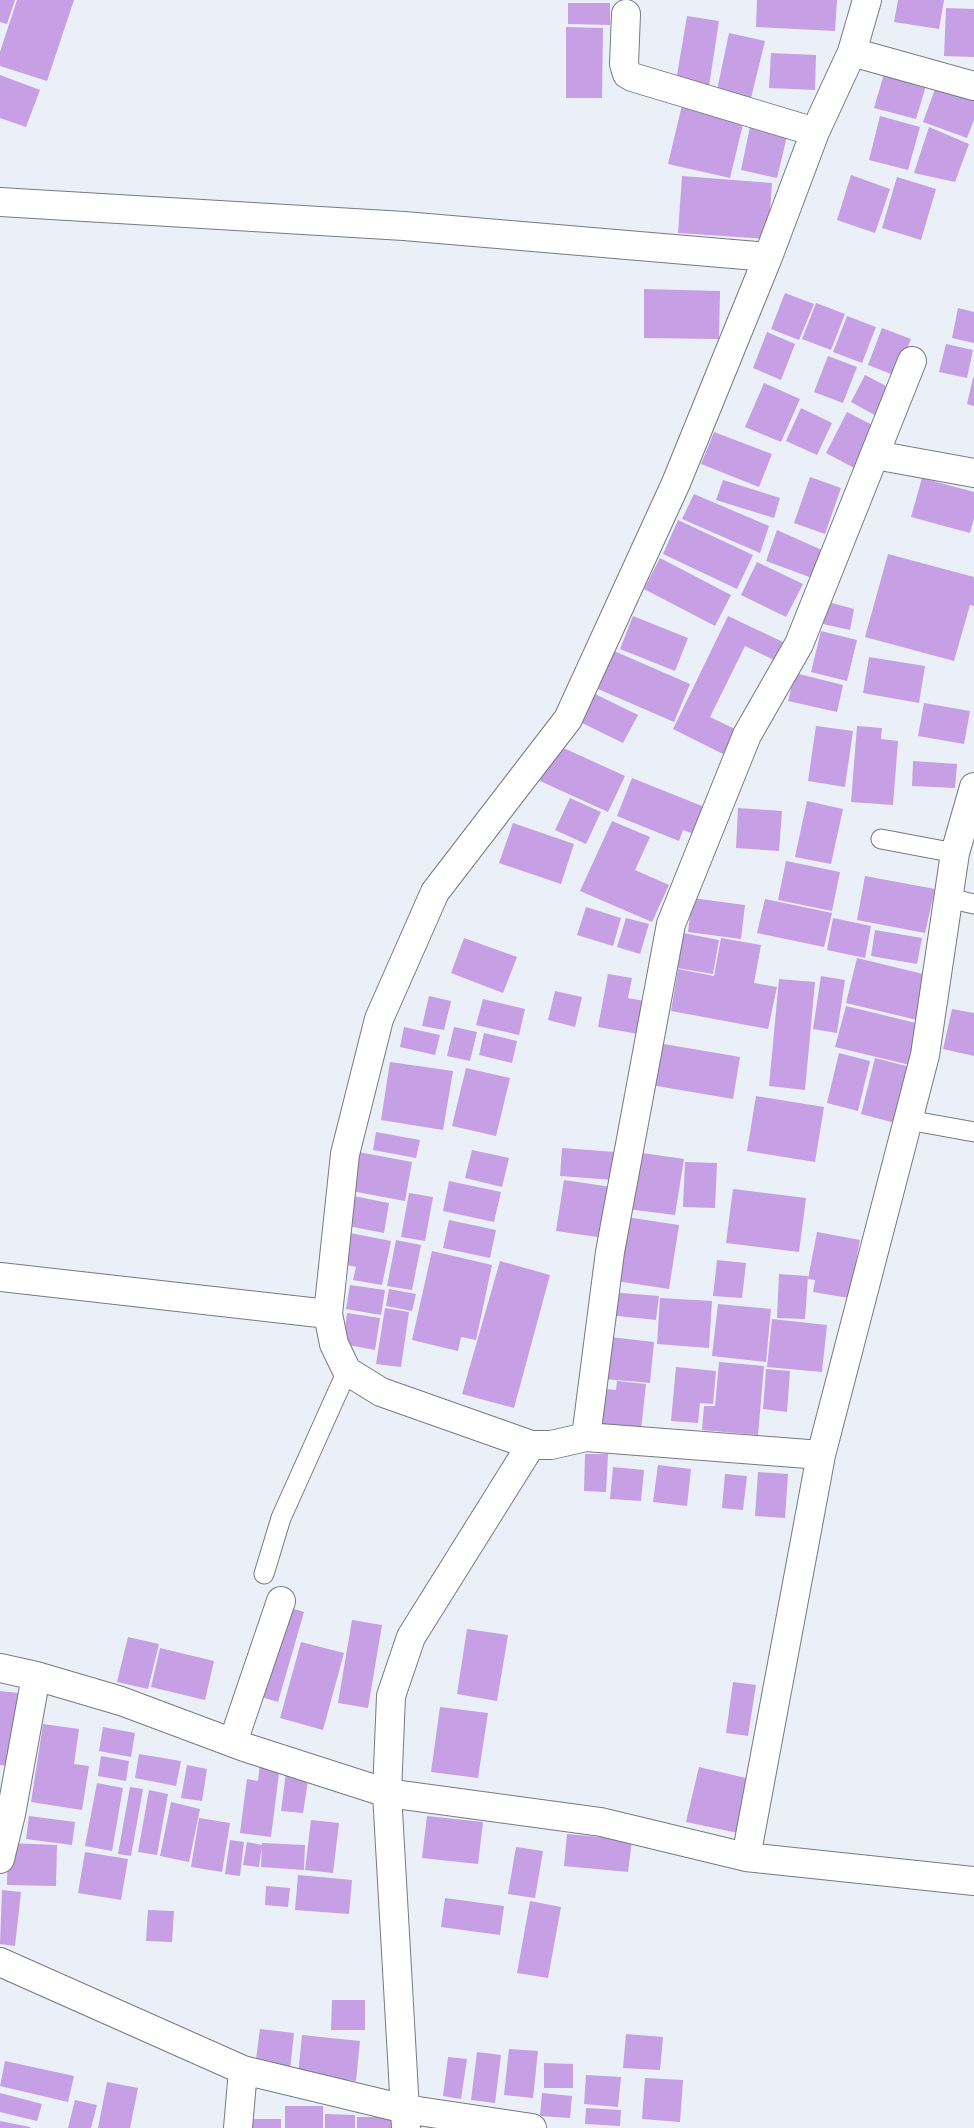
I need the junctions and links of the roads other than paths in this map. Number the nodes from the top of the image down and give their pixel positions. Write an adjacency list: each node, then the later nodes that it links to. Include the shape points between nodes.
1 (868, 0): 3 (street)
2 (626, 14): 5 (street, via 624,64 627,74)
3 (852, 52): 4 (street); 5 (street)
4 (974, 86)
5 (815, 132): 7 (street)
6 (0, 202): 7 (street, via 404,226)
7 (768, 257): 19 (street, via 676,483 568,719 435,892 378,1019 345,1154)
8 (912, 361): 9 (street)
9 (875, 455): 10 (street); 21 (street, via 799,644 747,735 671,924 610,1252)
10 (974, 473)
11 (974, 788): 13 (street)
12 (881, 839): 13 (lane)
13 (955, 853): 14 (street)
14 (948, 898): 15 (lane); 16 (street, via 925,1055)
15 (974, 904)
16 (908, 1120): 17 (lane); 23 (street)
17 (974, 1132)
18 (0, 1277): 19 (street)
19 (328, 1314): 20 (street, via 334,1344)
20 (348, 1371): 22 (street, via 381,1392); 24 (lane, via 282,1518)
21 (586, 1437): 22 (street, via 551,1445); 23 (street)
22 (531, 1445): 29 (street, via 411,1637 390,1696)
23 (821, 1455): 30 (street)
24 (264, 1574)
25 (281, 1601): 28 (street)
26 (0, 1668): 27 (street)
27 (36, 1676): 28 (street, via 121,1701); 31 (street)
28 (233, 1742): 29 (street)
29 (387, 1793): 30 (street, via 601,1822); 35 (street)
30 (746, 1857): 32 (street)
31 (0, 1859)
32 (974, 1881)
33 (0, 1962): 34 (street)
34 (243, 2070): 35 (street); 36 (street)
35 (406, 2119): 37 (street)
36 (238, 2128)
37 (532, 2128)

